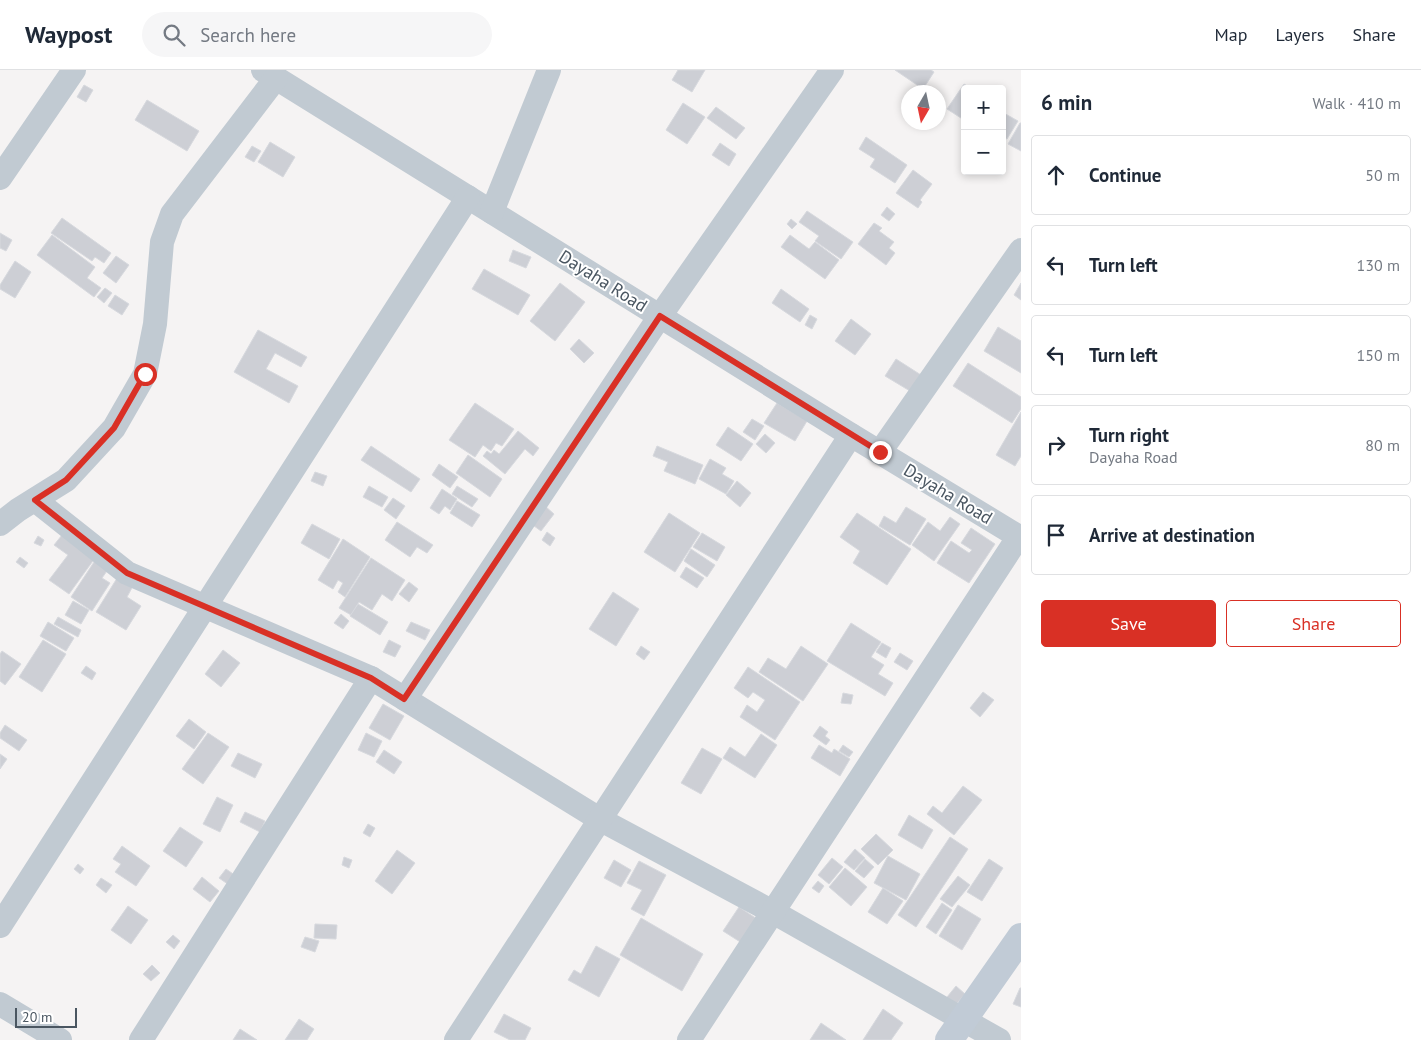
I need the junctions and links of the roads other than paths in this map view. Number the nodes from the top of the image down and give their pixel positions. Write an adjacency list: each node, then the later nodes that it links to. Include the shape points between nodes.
1 (74, 70): 5 (street)
2 (549, 70): 7 (street)
3 (832, 70): 9 (street)
4 (280, 76): 6 (street, Dayaha Road); 12 (street, via 172,214 162,242 155,324 145,374 114,428 66,480)
5 (0, 178)
6 (468, 197): 7 (street, Dayaha Road); 15 (street)
7 (492, 212): 9 (street, Dayaha Road)
8 (1021, 250): 11 (street)
9 (660, 316): 10 (street, Dayaha Road); 17 (street)
10 (851, 435): 11 (street, Dayaha Road); 18 (street)
11 (880, 452): 14 (street, Dayaha Road)
12 (35, 500): 13 (street); 15 (street, via 127,573)
13 (0, 524)
14 (1020, 537): 19 (street)
15 (205, 606): 16 (street); 20 (street)
16 (371, 678): 17 (street); 25 (street)
17 (404, 699): 18 (street)
18 (601, 820): 19 (street); 26 (street)
19 (773, 912): 23 (street); 27 (street)
20 (0, 926)
21 (1021, 938): 23 (street)
22 (0, 1004): 24 (street)
23 (956, 1030): 28 (street)
24 (60, 1040)
25 (141, 1040)
26 (456, 1040)
27 (689, 1040)
28 (998, 1040)

